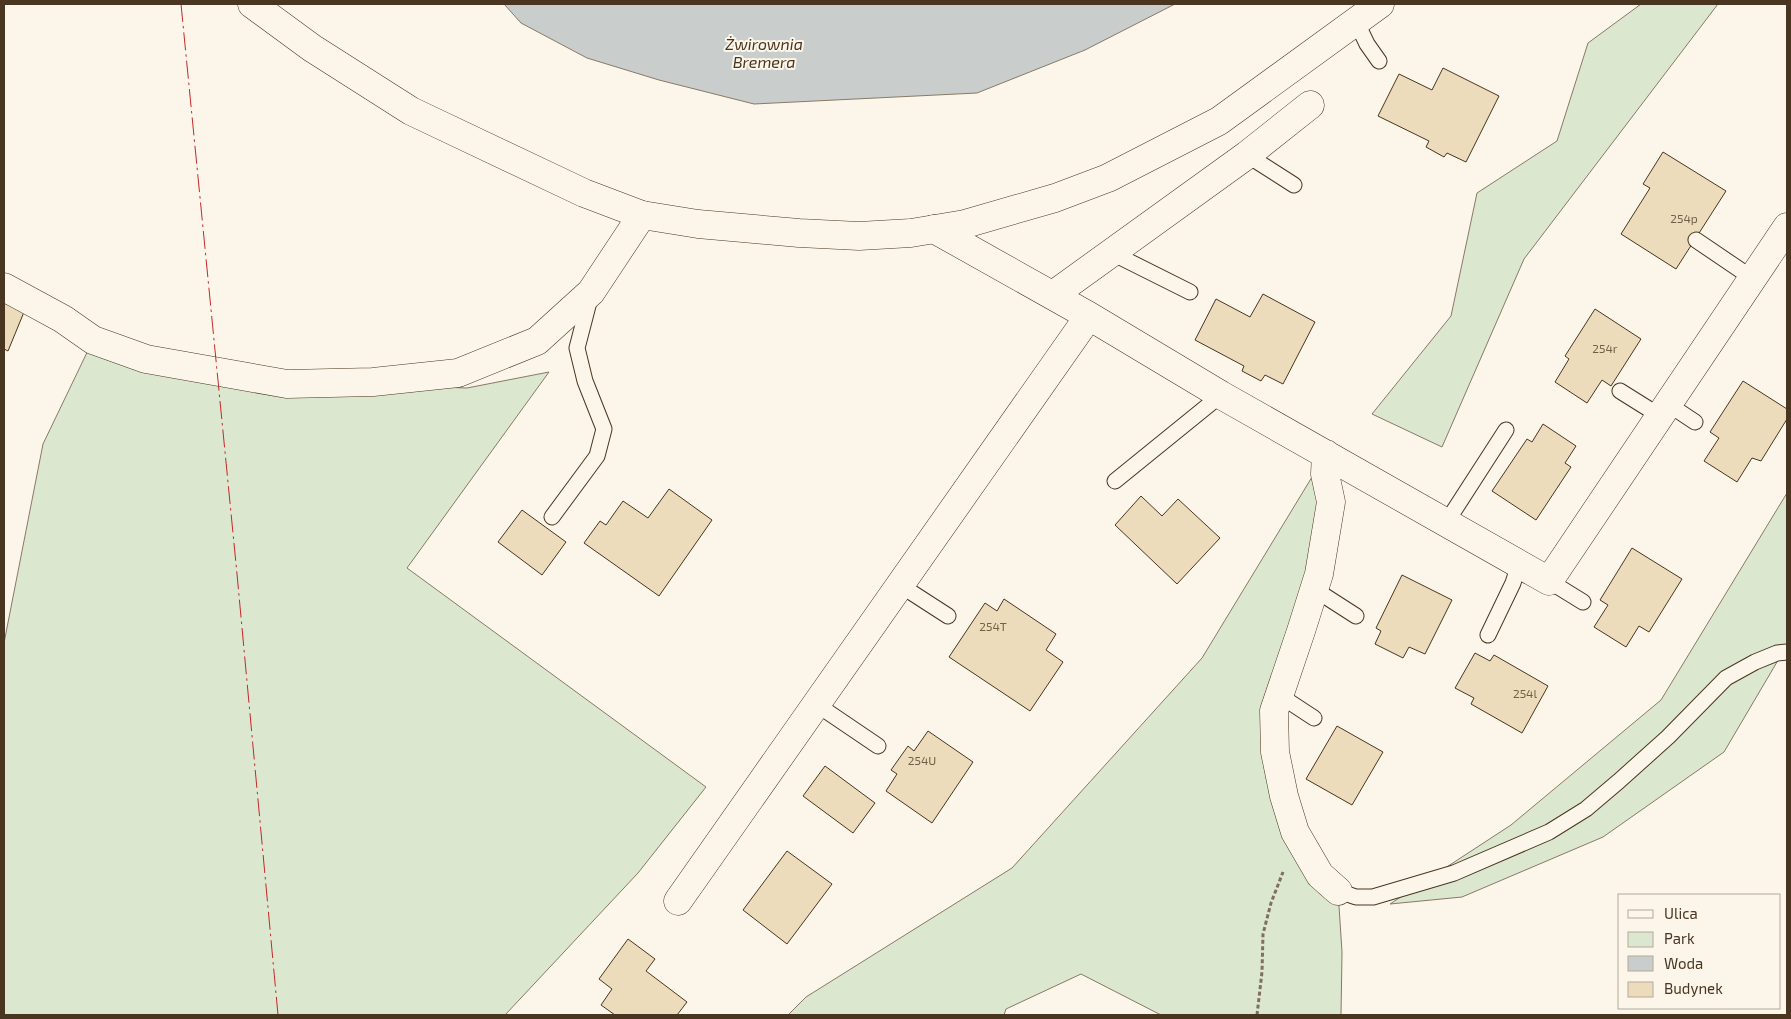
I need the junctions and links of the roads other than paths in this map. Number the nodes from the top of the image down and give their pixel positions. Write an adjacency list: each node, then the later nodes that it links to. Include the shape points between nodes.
1 (252, 4): 8 (street, via 312,48 411,111 584,193)
2 (1380, 4): 3 (street)
3 (1356, 21): 4 (lane); 10 (street, via 1219,121 1108,178 993,217)
4 (1379, 60)
5 (1310, 105): 6 (street)
6 (1247, 155): 7 (lane); 12 (street)
7 (1294, 185)
8 (642, 215): 10 (street, via 698,224 859,236); 15 (street)
9 (1787, 226): 13 (street)
10 (934, 229): 17 (street)
11 (1696, 240): 13 (lane)
12 (1112, 253): 16 (lane); 17 (street)
13 (1752, 278): 21 (street)
14 (4, 287): 15 (street, via 63,319 93,340 146,359 287,384 373,382 458,373 537,341)
15 (591, 292): 26 (lane, via 577,348 585,381 604,429 597,456)
16 (1190, 292)
17 (1053, 295): 18 (street)
18 (1090, 316): 20 (street); 30 (street)
19 (1620, 391): 21 (lane)
20 (1221, 394): 24 (street); 25 (lane)
21 (1664, 410): 22 (lane); 29 (street)
22 (1694, 422)
23 (1506, 430): 27 (lane)
24 (1326, 454): 27 (street); 31 (street, via 1325,474 1331,502)
25 (1115, 480)
26 (552, 518)
27 (1446, 523): 28 (street)
28 (1519, 564): 29 (street); 35 (lane)
29 (1549, 581): 32 (lane)
30 (900, 585): 33 (lane); 38 (street)
31 (1314, 589): 34 (lane); 37 (street)
32 (1583, 602)
33 (948, 616)
34 (1356, 616)
35 (1488, 635)
36 (1787, 652): 41 (lane, via 1755,662 1726,678 1619,781 1586,809 1549,832 1454,873 1373,897 1356,897)
37 (1279, 695): 39 (lane); 41 (street, via 1274,711 1275,752 1284,796 1299,840 1320,875)
38 (816, 704): 40 (lane); 42 (street)
39 (1314, 718)
40 (878, 746)
41 (1338, 891)
42 (678, 901)

